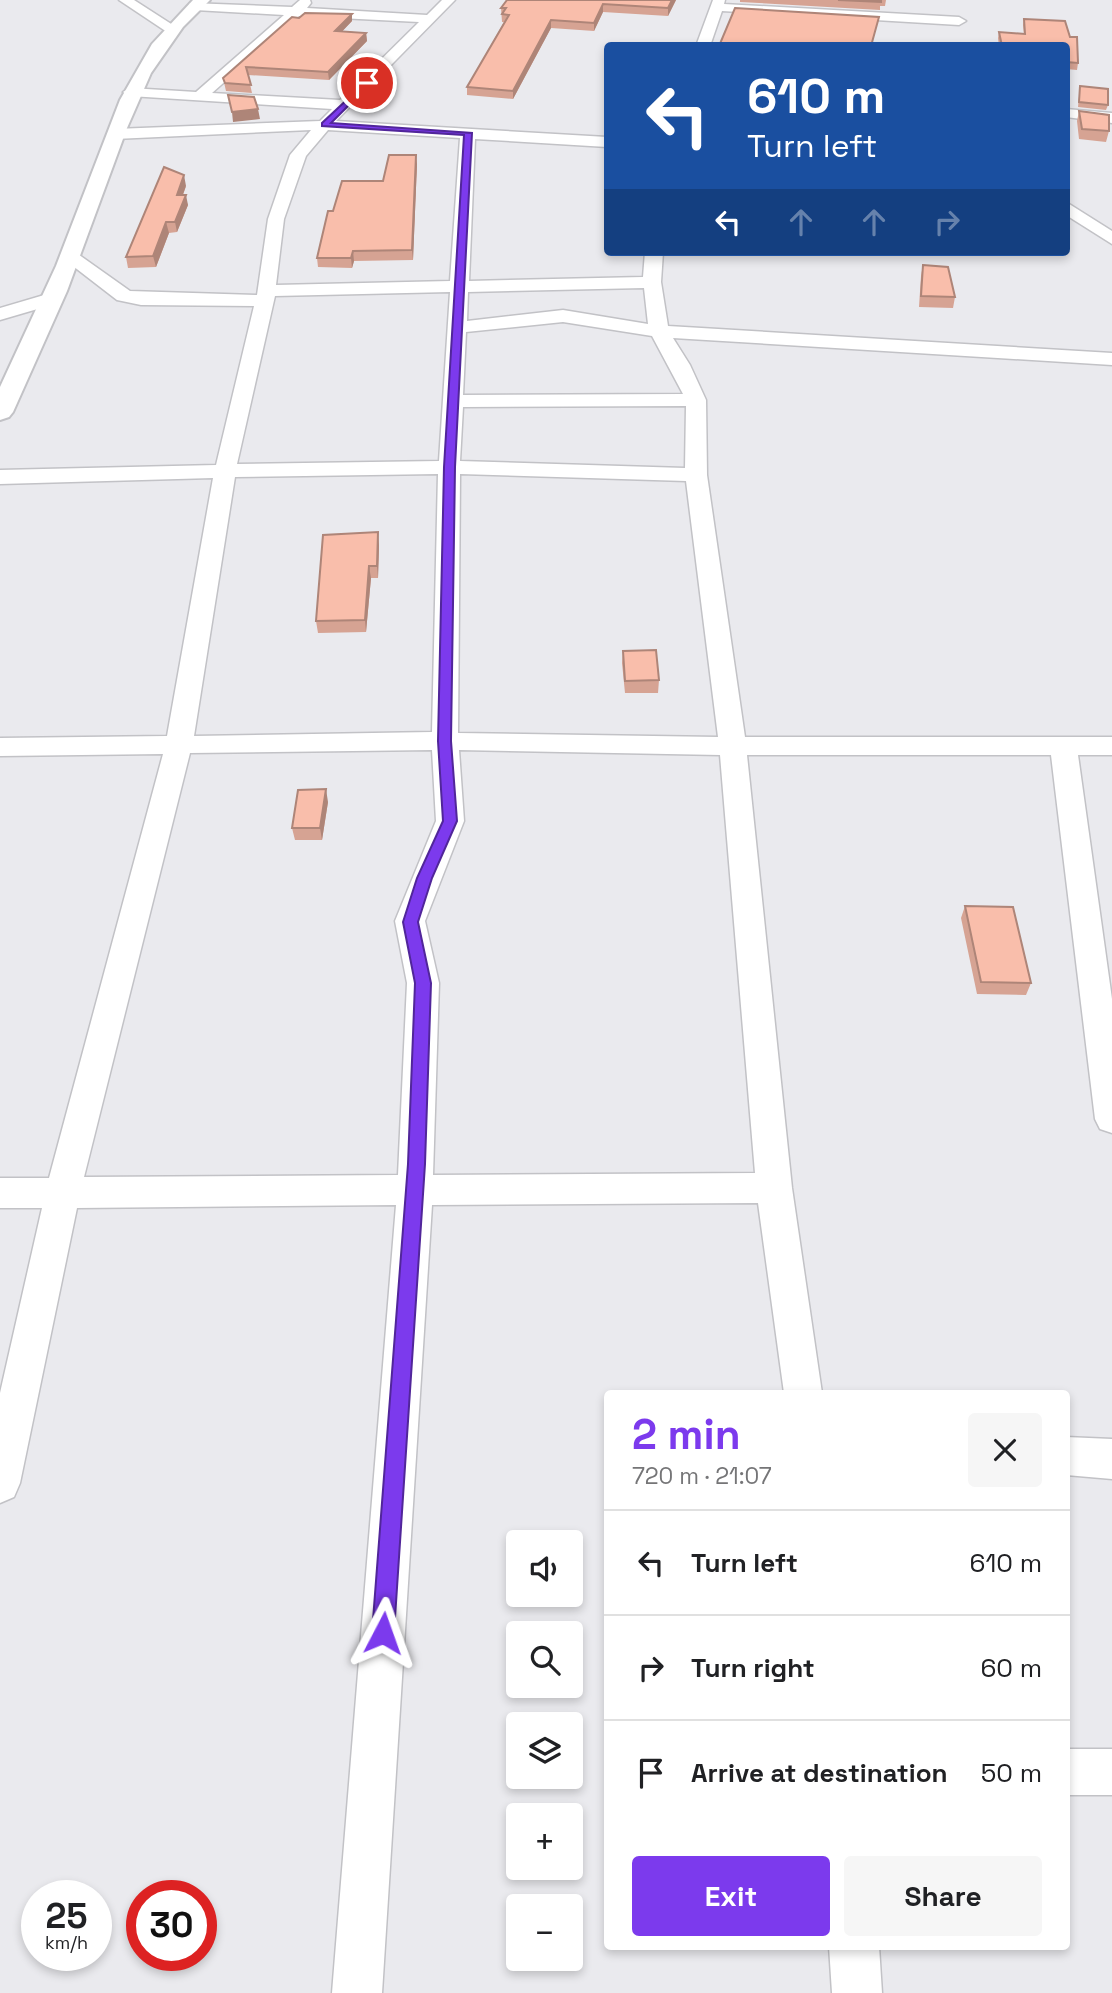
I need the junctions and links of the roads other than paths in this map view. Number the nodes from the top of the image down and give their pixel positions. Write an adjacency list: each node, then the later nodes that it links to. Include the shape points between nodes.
1 (125, 0): 9 (street)
2 (309, 0): 6 (street)
3 (449, 0): 7 (street)
4 (199, 3): 6 (street); 9 (street)
5 (717, 3): 8 (street); 10 (street)
6 (295, 10): 7 (street); 12 (street)
7 (431, 19): 13 (street)
8 (959, 22)
9 (172, 29): 11 (street)
10 (704, 42)
11 (130, 92): 12 (street); 18 (street)
12 (201, 95): 13 (street)
13 (345, 104): 16 (street)
14 (1070, 113): 15 (street)
15 (1112, 118)
16 (324, 125): 17 (street); 18 (street); 26 (street, via 298,155 290,177 276,219)
17 (468, 133): 19 (street); 25 (street)
18 (115, 134): 22 (street)
19 (604, 142)
20 (1070, 209): 21 (street)
21 (1112, 239)
22 (69, 256): 26 (street, via 124,296); 27 (street)
23 (654, 256): 24 (street)
24 (652, 282): 25 (street); 30 (street)
25 (459, 285): 26 (street); 29 (street)
26 (266, 296): 36 (street)
27 (51, 299): 28 (street); 34 (street)
28 (0, 314)
29 (456, 328): 30 (street, via 563,316); 33 (street)
30 (659, 331): 31 (street); 32 (street)
31 (1112, 359)
32 (696, 400): 33 (street); 37 (street)
33 (455, 401): 35 (street)
34 (0, 412)
35 (449, 467): 36 (street); 37 (street); 39 (street)
36 (225, 471): 38 (street); 40 (street)
37 (696, 475): 42 (street)
38 (0, 477)
39 (445, 741): 40 (street); 42 (street); 47 (street, via 450,821 410,922 423,983)
40 (179, 744): 44 (street); 48 (street)
41 (1063, 745): 42 (street); 43 (street); 45 (street)
42 (733, 746): 46 (street)
43 (1112, 746)
44 (0, 747)
45 (1112, 1119)
46 (774, 1188): 47 (street); 50 (street)
47 (415, 1190): 48 (street); 57 (street)
48 (64, 1192): 49 (street); 53 (street)
49 (0, 1193)
50 (803, 1390)
51 (1070, 1456): 52 (street)
52 (1112, 1458)
53 (0, 1483)
54 (1070, 1772): 55 (street)
55 (1112, 1772)
56 (854, 1950): 58 (street)
57 (357, 1993)
58 (857, 1993)

